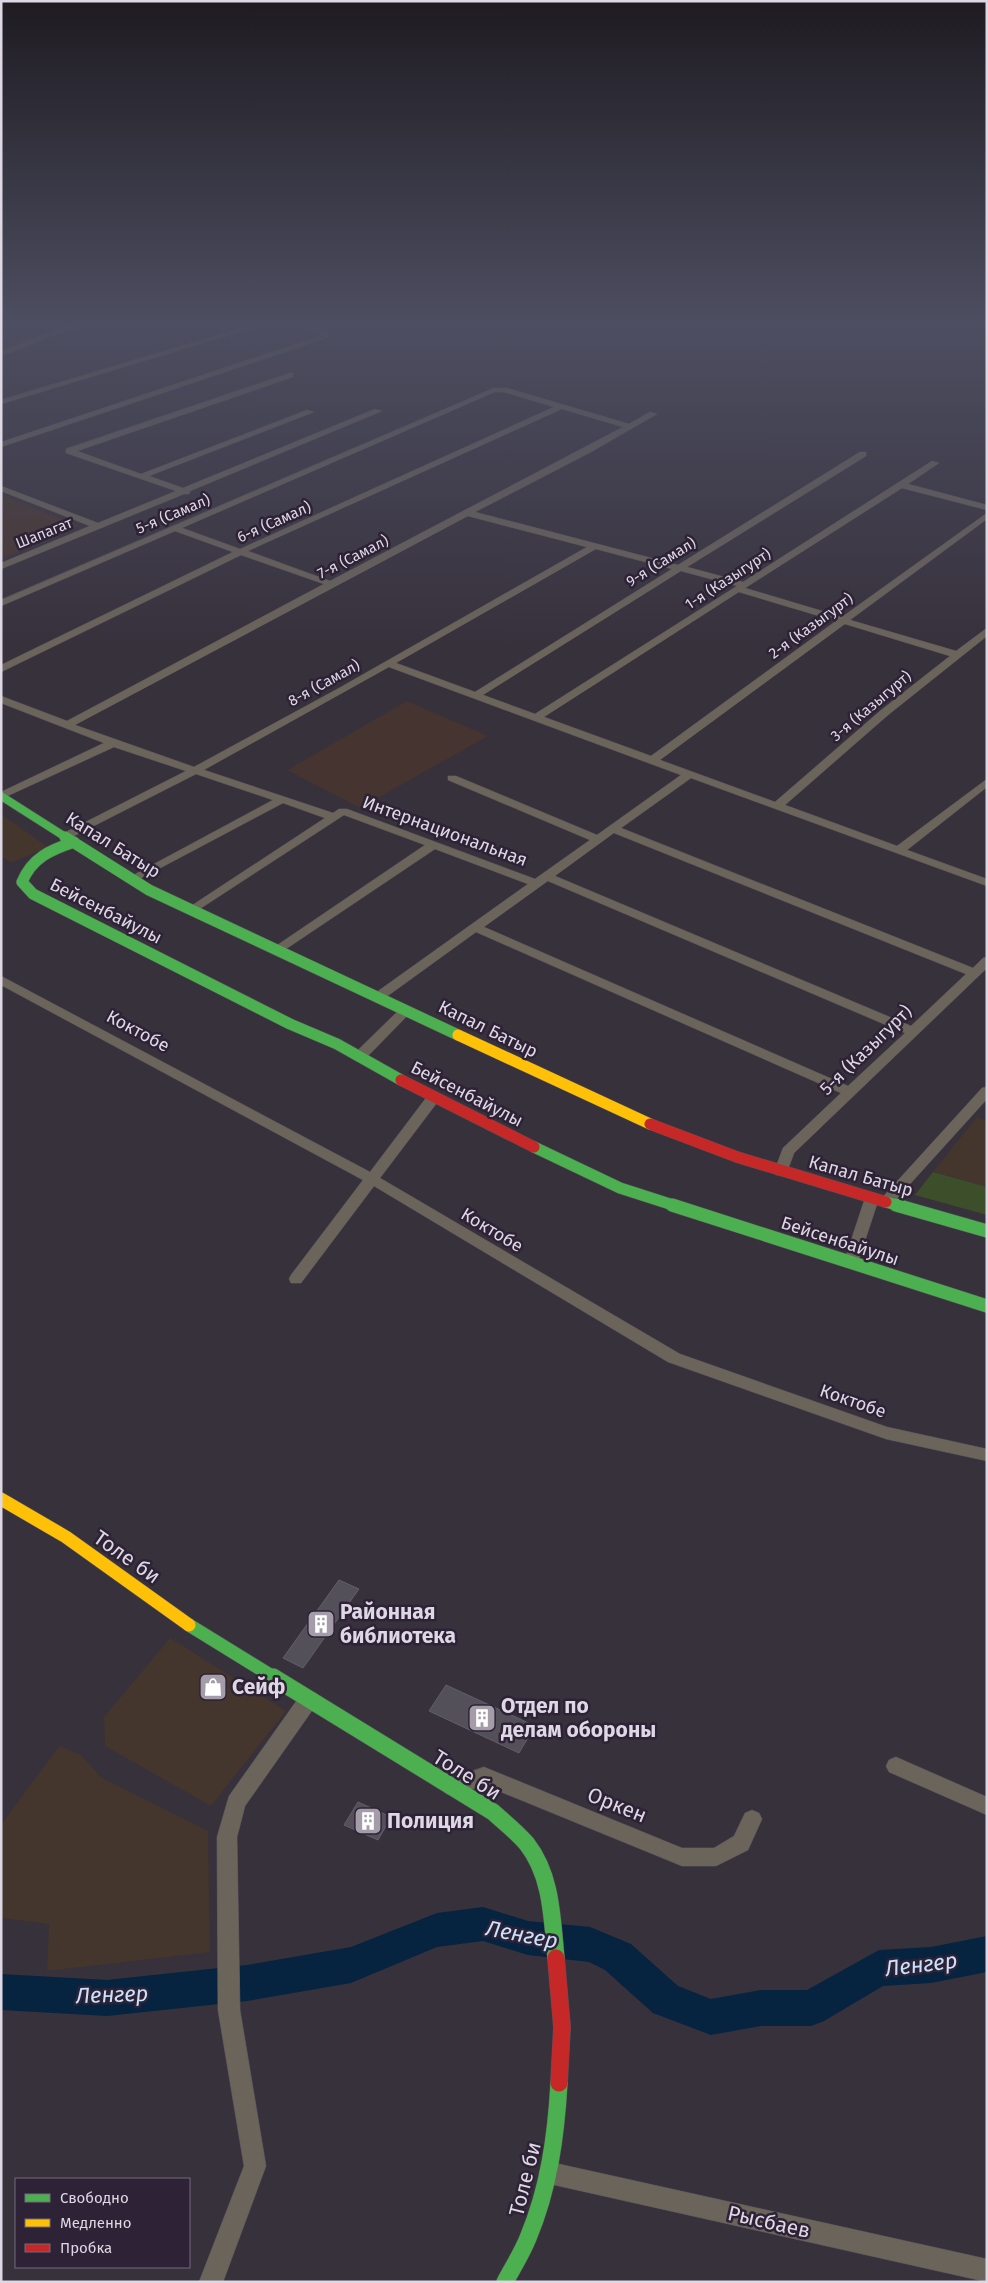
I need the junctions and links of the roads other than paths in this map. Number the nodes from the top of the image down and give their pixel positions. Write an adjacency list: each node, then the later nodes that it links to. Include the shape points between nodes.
1 (38, 433): 8 (street)
2 (122, 433): 11 (street, via 69,451)
3 (256, 433): 11 (street)
4 (327, 433): 14 (street, Шапагат)
5 (396, 433): 19 (street, 5-я (Самал))
6 (504, 433): 21 (street, 6-я (Самал))
7 (620, 433): 16 (street, 7-я (Самал))
8 (1, 445)
9 (862, 454): 23 (street, 9-я (Самал))
10 (934, 463): 12 (street, 1-я (Казыгурт))
11 (142, 476): 14 (street)
12 (902, 485): 15 (street); 25 (street, 1-я (Казыгурт))
13 (1, 488): 18 (street, Шапагат)
14 (186, 492): 18 (street, Шапагат)
15 (987, 508)
16 (467, 514): 20 (street); 24 (street, 7-я (Самал))
17 (987, 515): 27 (street, 2-я (Казыгурт))
18 (97, 526): 22 (street, Шапагат)
19 (176, 528): 21 (street); 26 (street, 5-я (Самал))
20 (592, 546): 23 (street); 30 (street, 8-я (Самал))
21 (242, 551): 24 (street); 31 (street, 6-я (Самал))
22 (1, 566)
23 (679, 568): 25 (street); 32 (street, 9-я (Самал))
24 (331, 584): 35 (street, 7-я (Самал))
25 (742, 587): 27 (street); 34 (street, 1-я (Казыгурт))
26 (1, 603)
27 (845, 620): 29 (street); 37 (street, 2-я (Казыгурт))
28 (987, 630): 29 (street, 3-я (Казыгурт))
29 (958, 655): 44 (street, 3-я (Казыгурт), via 884,713)
30 (390, 664): 32 (street); 38 (street, 8-я (Самал))
31 (1, 669)
32 (476, 695): 34 (street)
33 (1, 700): 35 (street, Интернациональная)
34 (536, 718): 37 (street)
35 (66, 725): 36 (street, Интернациональная)
36 (113, 743): 38 (street, Интернациональная); 42 (street)
37 (653, 760): 39 (street)
38 (196, 770): 43 (street, Интернациональная); 47 (street, 8-я (Самал))
39 (689, 774): 44 (street); 46 (street)
40 (452, 778): 48 (street)
41 (987, 782): 50 (street)
42 (1, 796): 47 (main road, Капал Батыр)
43 (281, 800): 45 (street, Интернациональная); 51 (street)
44 (777, 806): 50 (street)
45 (338, 814): 49 (street, Интернациональная); 54 (street)
46 (612, 828): 48 (street); 58 (street)
47 (70, 839): 51 (main road, Капал Батыр, via 112,870); 63 (main road, Бейсенбайулы, via 36,857 24,868 22,882 34,894)
48 (598, 839): 52 (street)
49 (432, 845): 52 (street, Интернациональная); 56 (street)
50 (898, 850): 53 (street)
51 (132, 880): 54 (main road, Капал Батыр)
52 (541, 880): 55 (street); 62 (street, Интернациональная)
53 (987, 883)
54 (192, 910): 56 (main road, Капал Батыр)
55 (475, 927): 60 (street); 65 (street)
56 (277, 951): 60 (main road, Капал Батыр)
57 (987, 961): 58 (street, 5-я (Казыгурт))
58 (974, 973): 62 (street, 5-я (Казыгурт))
59 (5, 986): 68 (street, Коктобе)
60 (378, 996): 61 (main road, Капал Батыр)
61 (406, 1010): 63 (street); 67 (main road, Капал Батыр, via 635,1118 704,1147)
62 (912, 1031): 65 (street, 5-я (Казыгурт))
63 (359, 1056): 66 (main road, Бейсенбайулы)
64 (987, 1091): 69 (street)
65 (851, 1092): 67 (street, 5-я (Казыгурт), via 788,1151)
66 (434, 1097): 68 (street); 71 (main road, Бейсенбайулы, via 620,1188)
67 (781, 1172): 69 (main road, Капал Батыр)
68 (372, 1179): 72 (street); 74 (street, Коктобе, via 674,1358 886,1433)
69 (879, 1200): 70 (main road, Капал Батыр); 71 (street)
70 (987, 1231)
71 (851, 1262): 73 (main road, Бейсенбайулы)
72 (296, 1279)
73 (987, 1306)
74 (987, 1456)
75 (1, 1499): 76 (main road, Толе би, via 66,1537 196,1630)
76 (309, 1699): 78 (main road, Толе би); 83 (street, via 236,1802 227,1837 229,2010 255,2166)
77 (896, 1766): 79 (street)
78 (452, 1787): 80 (street, Оркен, via 484,1776 682,1857 716,1857 741,1843); 81 (main road, Толе би, via 493,1812 526,1844 544,1875 552,1916 562,2027 557,2128)
79 (987, 1806)
80 (752, 1819)
81 (550, 2173): 82 (street, Рысбаев); 84 (main road, Толе би, via 531,2232)
82 (987, 2271)
83 (212, 2282)
84 (505, 2282)

